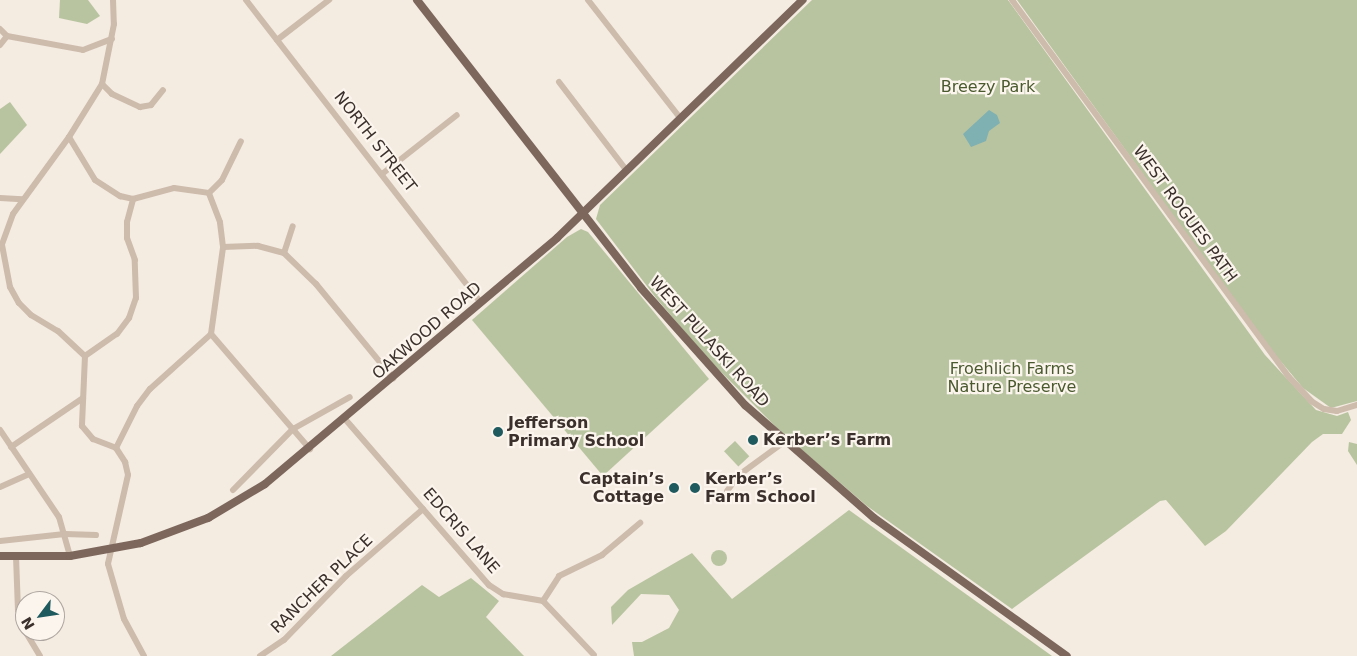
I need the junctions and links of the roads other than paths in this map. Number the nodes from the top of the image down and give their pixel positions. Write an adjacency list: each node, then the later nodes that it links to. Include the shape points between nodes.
1 (113, 0): 10 (street)
2 (246, 0): 11 (street, NORTH STREET)
3 (329, 0): 11 (street)
4 (417, 0): 26 (main road, WEST PULASKI ROAD)
5 (588, 0): 17 (street)
6 (803, 0): 17 (main road, OAKWOOD ROAD)
7 (1012, 0): 36 (street, WEST ROGUES PATH, via 1288,377 1311,401 1324,409 1336,411)
8 (0, 29): 9 (street)
9 (7, 36): 10 (street, via 83,50); 12 (street)
10 (112, 39): 14 (street)
11 (277, 40): 21 (street, NORTH STREET)
12 (0, 45)
13 (559, 82): 20 (street)
14 (102, 84): 15 (street, via 112,94 140,107 151,105); 18 (street)
15 (163, 90)
16 (457, 116): 21 (street)
17 (680, 119): 20 (main road, OAKWOOD ROAD)
18 (69, 137): 24 (street); 25 (street, via 95,180 106,190)
19 (241, 140): 22 (street, via 222,180)
20 (627, 171): 26 (main road, OAKWOOD ROAD)
21 (382, 174): 30 (street, NORTH STREET)
22 (209, 193): 25 (street, via 174,188); 28 (street, via 220,222)
23 (0, 198): 24 (street)
24 (22, 199): 32 (street, via 6,228 2,245 10,287 31,315 58,331)
25 (133, 199): 32 (street, via 127,230 135,260 136,298 130,318 117,334)
26 (583, 214): 30 (main road, OAKWOOD ROAD); 40 (main road, WEST PULASKI ROAD, via 682,337)
27 (293, 226): 29 (street)
28 (223, 247): 29 (street, via 258,246); 31 (street)
29 (284, 254): 33 (street, via 316,284)
30 (480, 302): 33 (main road, OAKWOOD ROAD)
31 (211, 334): 38 (street); 42 (street, via 150,389)
32 (85, 356): 35 (street)
33 (393, 378): 37 (main road, OAKWOOD ROAD)
34 (350, 397): 38 (street)
35 (83, 398): 41 (street); 42 (street, via 82,426 87,434)
36 (1357, 405)
37 (345, 419): 43 (main road, OAKWOOD ROAD); 48 (street, EDCRIS LANE)
38 (293, 429): 43 (street); 46 (street)
39 (0, 430): 41 (street)
40 (784, 442): 47 (street, via 739,475); 64 (main road, WEST PULASKI ROAD, via 880,522)
41 (11, 447): 44 (street)
42 (116, 448): 53 (street, via 125,462 128,475)
43 (310, 449): 53 (main road, OAKWOOD ROAD, via 265,484 208,518 157,538)
44 (29, 474): 45 (street); 50 (street, via 59,517)
45 (0, 487)
46 (233, 490)
47 (727, 491)
48 (424, 509): 58 (street, EDCRIS LANE, via 489,585 503,594); 63 (street, RANCHER PLACE, via 346,576 284,640)
49 (640, 523): 58 (street, via 602,556 559,576)
50 (65, 534): 51 (street); 52 (street); 56 (street)
51 (96, 535)
52 (0, 541)
53 (110, 550): 56 (main road, OAKWOOD ROAD); 62 (street, via 108,564 124,619)
54 (0, 556): 55 (main road, OAKWOOD ROAD)
55 (16, 556): 56 (main road, OAKWOOD ROAD); 57 (street)
56 (70, 556)
57 (17, 591)
58 (543, 601): 60 (street)
59 (31, 641): 61 (street)
60 (594, 655)
61 (40, 656)
62 (144, 656)
63 (260, 656)
64 (1067, 656)

